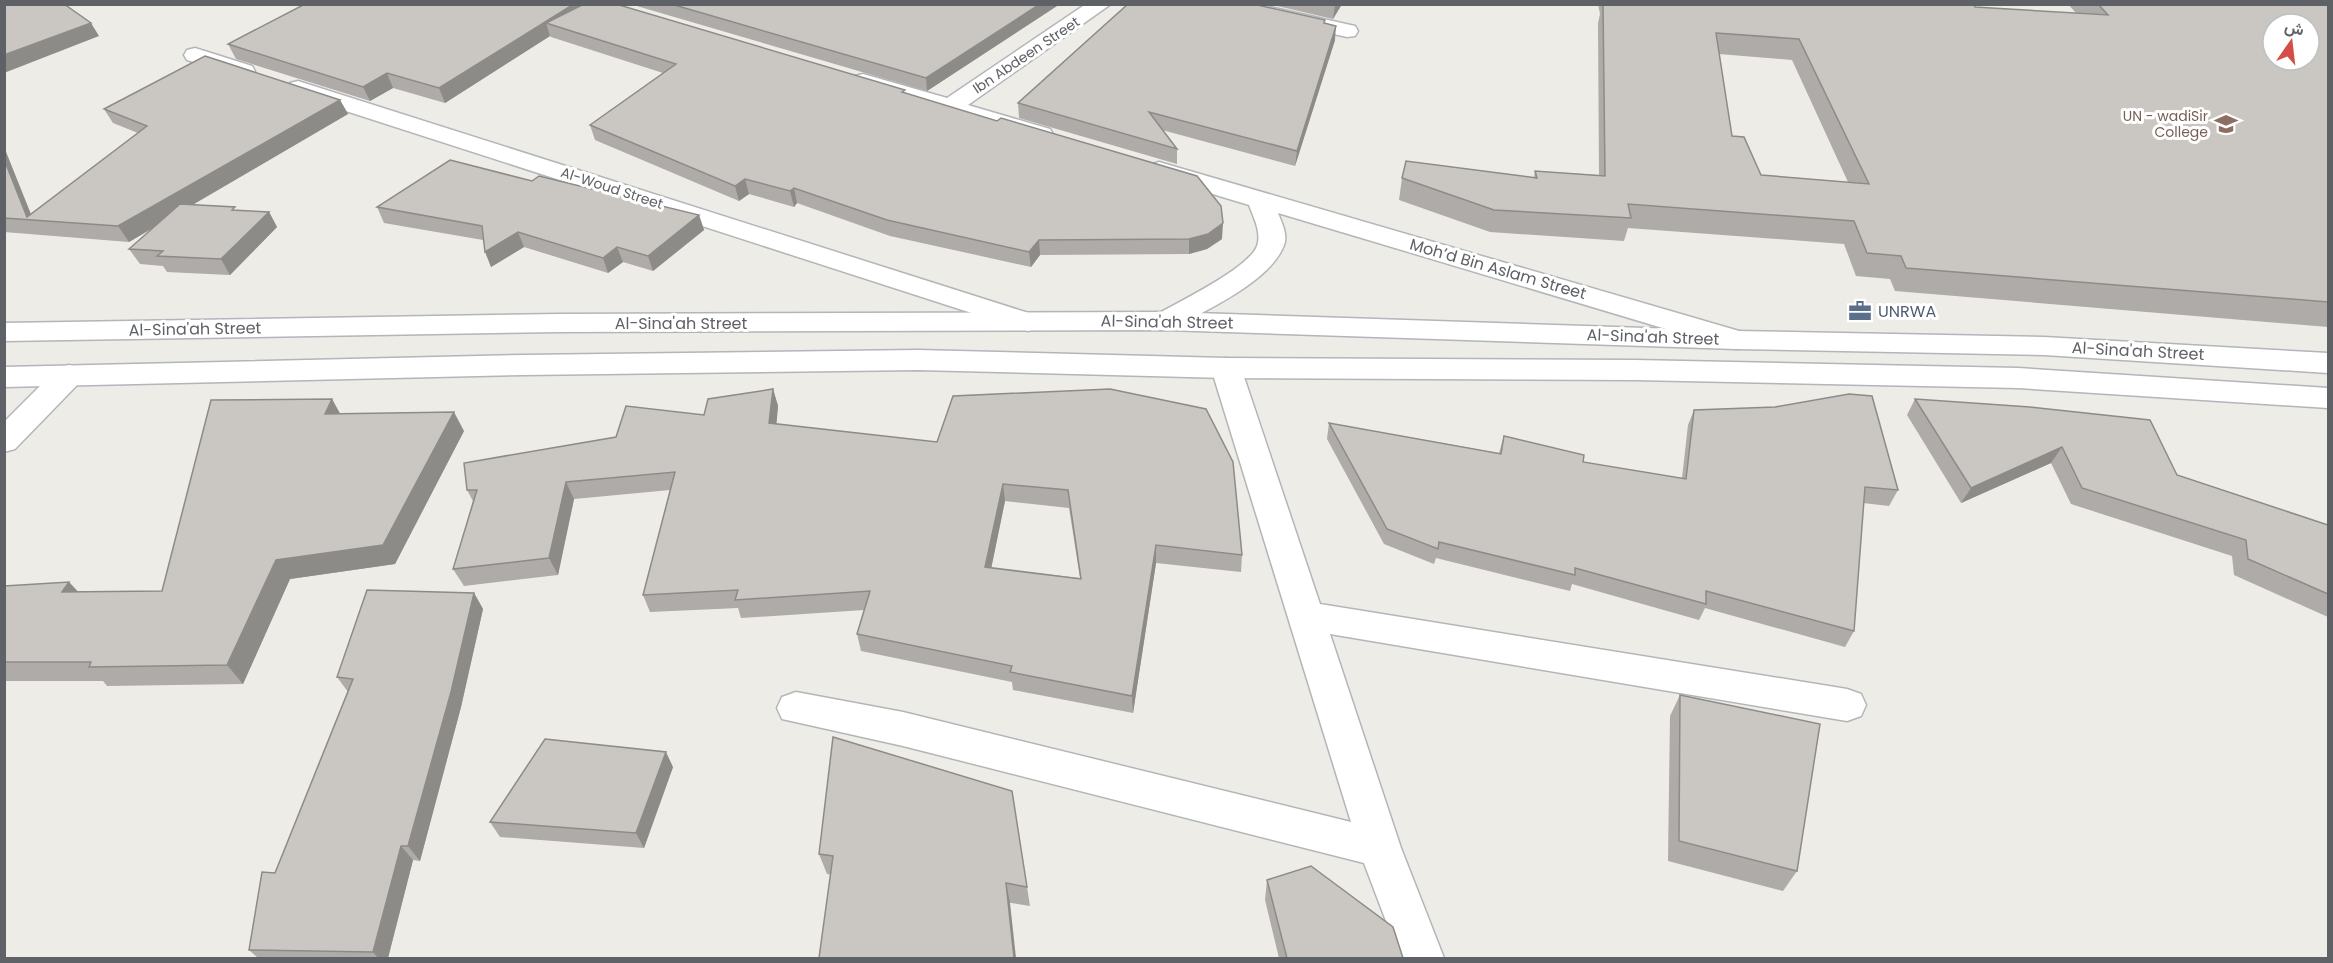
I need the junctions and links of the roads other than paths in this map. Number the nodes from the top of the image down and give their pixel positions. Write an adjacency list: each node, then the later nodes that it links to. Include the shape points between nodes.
1 (1101, 4): 6 (street, Ibn Abdeen Street)
2 (1225, 4): 3 (street)
3 (1347, 31)
4 (195, 55): 11 (street, Al-Woud Street)
5 (838, 74): 6 (street)
6 (951, 106): 7 (street)
7 (1066, 141)
8 (1134, 162): 9 (street, Moh’d Bin Aslam Street)
9 (1260, 200): 10 (street, via 1271,231 1272,244 1265,256 1224,287); 13 (street, Moh’d Bin Aslam Street)
10 (1166, 321): 11 (street, Al-Sina'ah Street); 13 (street, Al-Sina'ah Street)
11 (1028, 322): 12 (street, Al-Sina'ah Street, via 571,323)
12 (4, 332)
13 (1736, 340): 14 (street, Al-Sina'ah Street, via 2044,346)
14 (2328, 363)
15 (1226, 368): 16 (street, Al-Sina'ah Street, via 918,360); 18 (street, Al-Sina'ah Street, via 1635,370 2018,378); 20 (street)
16 (69, 375): 17 (street, Al-Sina'ah Street); 19 (street)
17 (4, 377)
18 (2328, 398)
19 (4, 441)
20 (1307, 616): 21 (street); 23 (street)
21 (1847, 705)
22 (796, 708): 23 (street, via 903,729)
23 (1380, 848): 24 (street)
24 (1422, 958)

